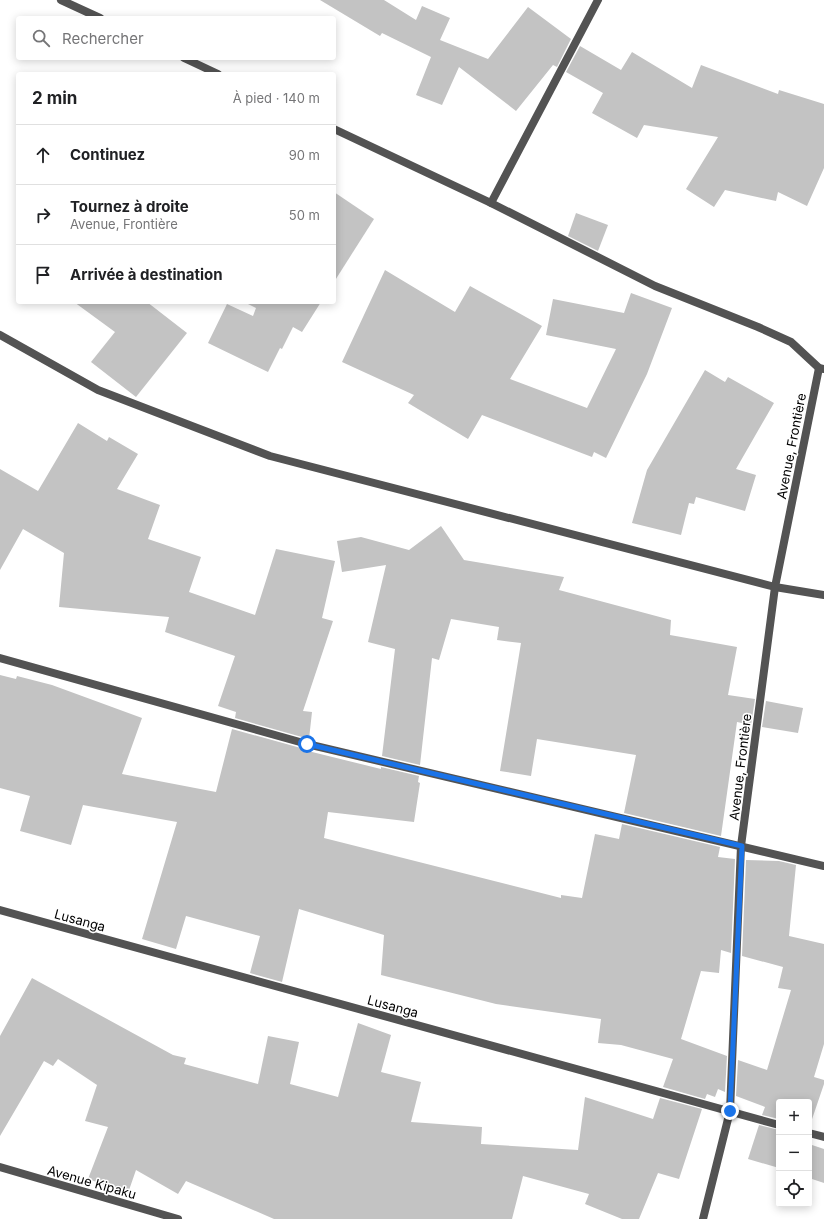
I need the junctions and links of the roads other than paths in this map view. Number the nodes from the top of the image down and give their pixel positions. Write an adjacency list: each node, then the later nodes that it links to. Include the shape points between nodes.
1 (61, 0): 3 (street)
2 (598, 0): 7 (street)
3 (96, 16)
4 (188, 60): 5 (street)
5 (214, 72)
6 (336, 130): 7 (street)
7 (491, 203): 9 (street, via 655,286 791,342)
8 (0, 335): 10 (street, via 98,390 270,456)
9 (822, 368): 10 (street, Avenue, Frontière)
10 (775, 587): 11 (street); 13 (street, Avenue, Frontière)
11 (824, 595)
12 (0, 658): 13 (street, via 307,744)
13 (742, 846): 14 (street); 16 (street, Avenue, Frontière)
14 (824, 866)
15 (0, 910): 16 (street, Lusanga)
16 (730, 1111): 17 (street, Lusanga); 22 (street, Avenue, Frontière)
17 (776, 1124)
18 (812, 1134): 19 (street)
19 (824, 1137)
20 (0, 1167): 21 (street, Avenue Kipaku)
21 (178, 1219)
22 (703, 1219)

